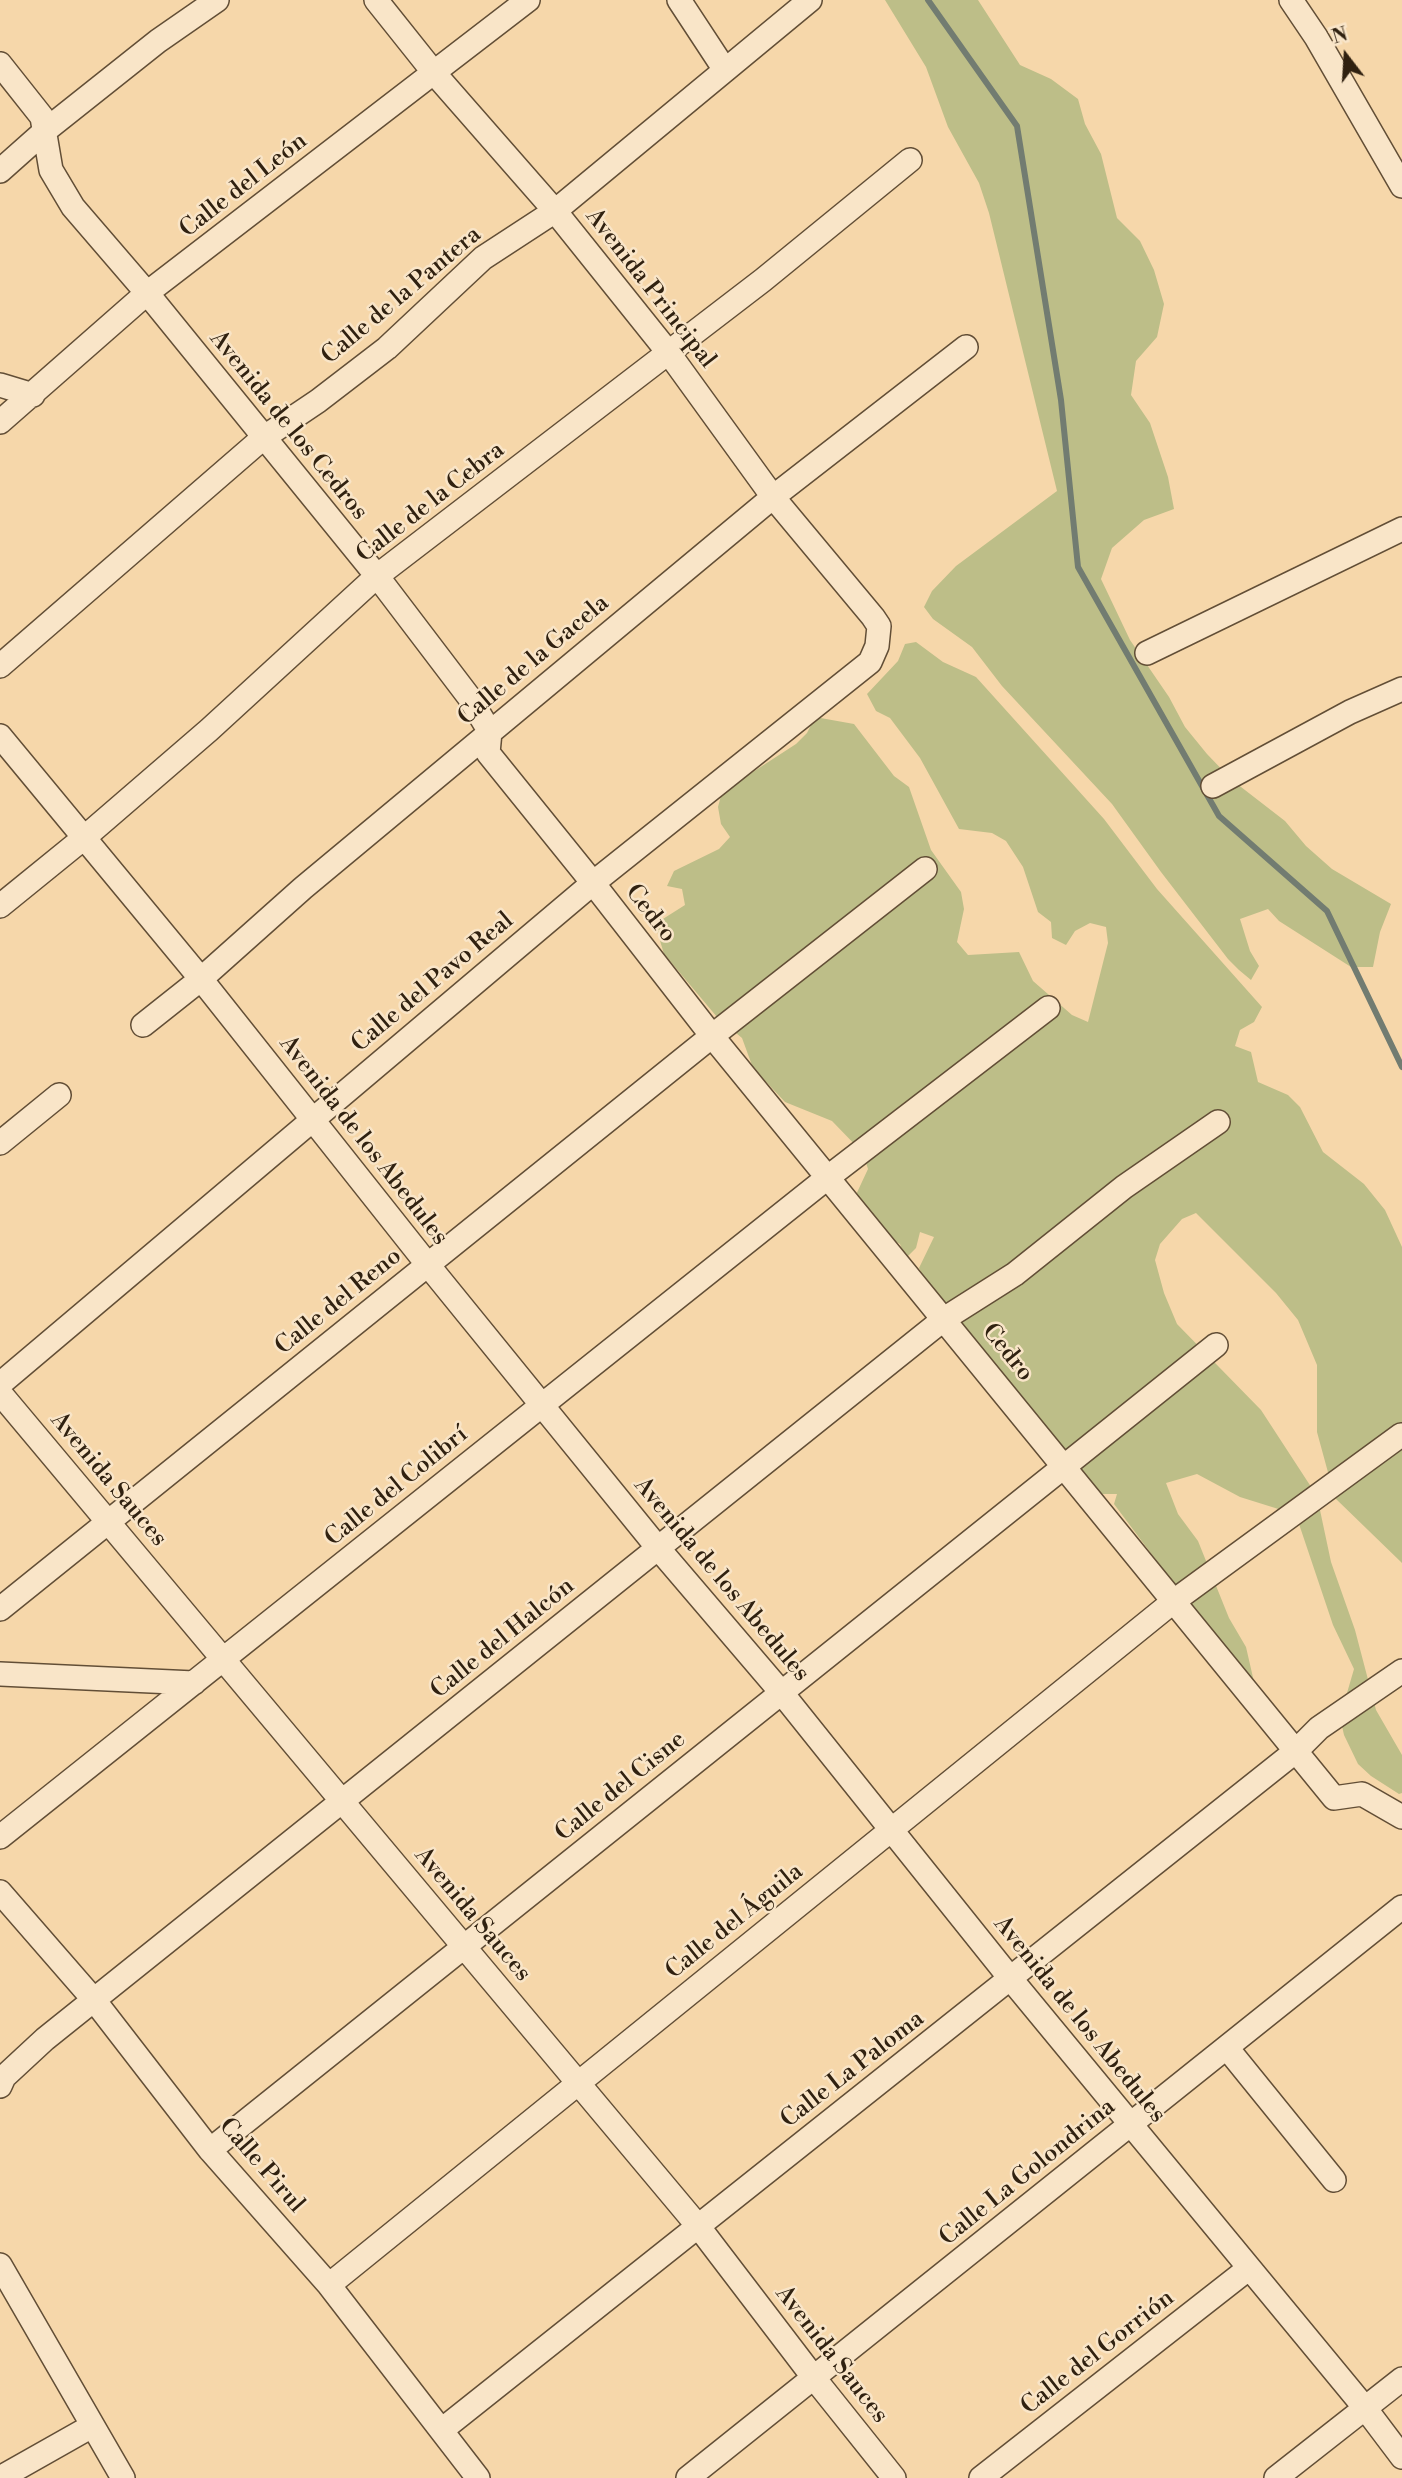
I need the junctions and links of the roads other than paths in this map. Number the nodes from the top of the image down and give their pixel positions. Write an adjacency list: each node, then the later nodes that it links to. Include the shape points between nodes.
1 (217, 0): 10 (street)
2 (376, 0): 9 (street, Avenida Principal)
3 (528, 0): 9 (street, Calle del León)
4 (679, 0): 8 (street)
5 (810, 0): 8 (street, Calle de la Pantera)
6 (1291, 0): 13 (street)
7 (0, 64): 10 (street, Avenida de los Cedros, via 42,117)
8 (725, 70): 14 (street, Calle de la Pantera)
9 (435, 74): 14 (street, Avenida Principal); 15 (street, Calle del León)
10 (46, 130): 12 (street); 15 (street, Avenida de los Cedros, via 51,170 62,191)
11 (910, 160): 17 (street, Calle de la Cebra)
12 (0, 171)
13 (1401, 183)
14 (555, 211): 17 (street, Avenida Principal); 21 (street, Calle de la Pantera, via 483,258 387,348)
15 (147, 293): 19 (street, Calle del León); 21 (street, Avenida de los Cedros)
16 (966, 347): 22 (street, Calle de la Gacela)
17 (668, 352): 22 (street, Avenida Principal); 24 (street, Calle de la Cebra)
18 (0, 385): 19 (street)
19 (33, 395): 20 (street, Calle del León)
20 (0, 422)
21 (263, 438): 24 (street, Avenida de los Cedros); 27 (street, Calle de la Pantera)
22 (774, 497): 25 (street, Avenida Principal); 29 (street, Calle de la Gacela)
23 (1402, 529): 26 (street)
24 (377, 576): 29 (street, Avenida de los Cedros, via 469,697); 32 (street, Calle de la Cebra)
25 (873, 618): 34 (street, Calle del Pavo Real, via 879,637 870,662)
26 (1147, 653)
27 (0, 666)
28 (1402, 689): 31 (street)
29 (490, 732): 34 (street, Avenida de los Cedros, via 488,753); 36 (street, Calle de la Gacela)
30 (0, 736): 32 (street, Avenida de los Abedules)
31 (1213, 786)
32 (85, 837): 35 (street, Calle de la Cebra); 36 (street, Avenida de los Abedules)
33 (925, 869): 39 (street, Calle del Reno)
34 (593, 883): 39 (street, Cedro); 41 (street, Calle del Pavo Real)
35 (0, 906)
36 (201, 979): 38 (street, Calle de la Gacela); 41 (street, Avenida de los Abedules)
37 (1048, 1007): 44 (street, Calle del Colibrí)
38 (143, 1025)
39 (712, 1037): 44 (street, Cedro); 45 (street, Calle del Reno)
40 (59, 1096): 43 (street)
41 (313, 1119): 45 (street, Avenida de los Abedules); 48 (street, Calle del Pavo Real)
42 (1218, 1122): 46 (street, Calle del Halcón, via 1124,1186 1015,1274)
43 (0, 1143)
44 (827, 1178): 46 (street, Cedro); 50 (street, Calle del Colibrí)
45 (428, 1265): 50 (street, Avenida de los Abedules); 53 (street, Calle del Reno)
46 (944, 1318): 52 (street, Cedro); 54 (street, Calle del Halcón)
47 (1216, 1345): 52 (street, Calle del Cisne)
48 (0, 1384)
49 (0, 1393): 53 (street, Avenida Sauces)
50 (543, 1404): 54 (street, Avenida de los Abedules); 57 (street, Calle del Colibrí)
51 (1401, 1434): 55 (street, Calle del Águila)
52 (1064, 1465): 55 (street, Cedro); 61 (street, Calle del Cisne)
53 (108, 1522): 56 (street, Calle del Reno); 57 (street, Avenida Sauces)
54 (658, 1548): 61 (street, Avenida de los Abedules); 63 (street, Calle del Halcón)
55 (1174, 1601): 62 (street, Cedro); 65 (street, Calle del Águila)
56 (0, 1609)
57 (223, 1659): 60 (street, Calle del Colibrí); 63 (street, Avenida Sauces)
58 (1402, 1671): 62 (street, Calle La Paloma, via 1319,1728)
59 (0, 1674): 60 (street)
60 (194, 1683): 66 (street, Calle del Colibrí)
61 (781, 1692): 65 (street, Avenida de los Abedules); 69 (street, Calle del Cisne)
62 (1296, 1751): 64 (street, Cedro, via 1334,1798 1363,1794); 70 (street, Calle La Paloma)
63 (342, 1801): 69 (street, Avenida Sauces); 71 (street, Calle del Halcón)
64 (1402, 1817)
65 (891, 1830): 70 (street, Avenida de los Abedules); 73 (street, Calle del Águila)
66 (0, 1838)
67 (0, 1892): 71 (street, Calle Pirul)
68 (1401, 1908): 72 (street, Calle La Golondrina)
69 (464, 1946): 73 (street, Avenida Sauces); 76 (street, Calle del Cisne)
70 (1010, 1978): 75 (street, Avenida de los Abedules); 78 (street, Calle La Paloma)
71 (94, 2000): 74 (street, Calle del Halcón, via 44,2039); 76 (street, Calle Pirul)
72 (1227, 2048): 75 (street, Calle La Golondrina); 77 (street)
73 (578, 2083): 78 (street, Avenida Sauces); 81 (street, Calle del Águila)
74 (0, 2086)
75 (1131, 2124): 80 (street, Avenida de los Abedules); 83 (street, Calle La Golondrina)
76 (210, 2150): 81 (street, Calle Pirul)
77 (1334, 2180)
78 (698, 2226): 83 (street, Avenida Sauces); 87 (street, Calle La Paloma)
79 (0, 2266): 82 (street)
80 (1248, 2269): 85 (street, Avenida de los Abedules); 94 (street, Calle del Gorrión)
81 (329, 2285): 87 (street, Calle Pirul)
82 (9, 2302): 86 (street)
83 (814, 2378): 92 (street, Calle La Golondrina); 93 (street, Avenida Sauces)
84 (1402, 2379): 85 (street)
85 (1365, 2408): 88 (street, Avenida de los Abedules); 95 (street)
86 (92, 2426): 89 (street); 90 (street)
87 (443, 2429): 91 (street, Calle Pirul)
88 (1402, 2457)
89 (1, 2478)
90 (123, 2478)
91 (478, 2478)
92 (688, 2478)
93 (894, 2478)
94 (981, 2478)
95 (1276, 2478)

